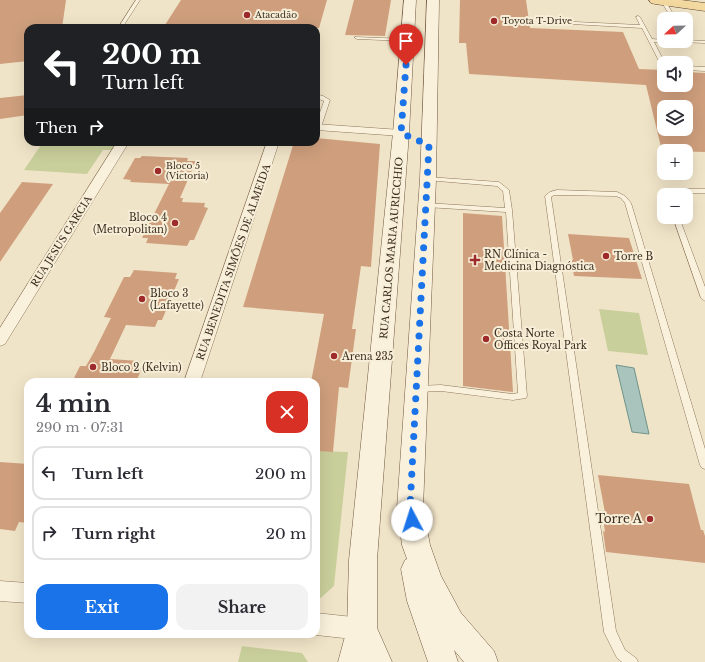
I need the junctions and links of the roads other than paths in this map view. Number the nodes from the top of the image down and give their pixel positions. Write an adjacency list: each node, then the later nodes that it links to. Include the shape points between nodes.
1 (138, 0): 9 (lane)
2 (410, 0): 12 (main road, RUA CARLOS MARIA AURICCHIO)
3 (433, 0): 24 (main road)
4 (659, 1): 5 (main road); 6 (lane)
5 (705, 7)
6 (668, 12)
7 (638, 17): 10 (lane)
8 (554, 22): 10 (lane)
9 (123, 24)
10 (643, 27): 13 (lane)
11 (357, 38): 12 (lane)
12 (408, 40): 23 (main road, RUA CARLOS MARIA AURICCHIO)
13 (650, 40): 14 (lane); 17 (lane)
14 (657, 40)
15 (693, 41): 16 (lane)
16 (705, 42)
17 (659, 56)
18 (693, 68): 19 (lane)
19 (705, 68)
20 (320, 97): 21 (lane, via 327,100)
21 (320, 119)
22 (320, 127): 23 (street)
23 (401, 133): 24 (main road); 42 (main road, RUA CARLOS MARIA AURICCHIO, via 363,560)
24 (429, 145): 27 (main road)
25 (121, 146): 34 (street, RUA JESUS GARCIA)
26 (272, 146): 35 (street, RUA BENEDITA SIMÕES DE ALMEIDA)
27 (428, 179): 30 (main road); 31 (lane, via 499,184 506,190)
28 (693, 191): 29 (lane)
29 (705, 191)
30 (426, 205): 31 (lane); 36 (main road)
31 (509, 210): 36 (lane, via 523,396 441,388)
32 (679, 224): 33 (lane)
33 (705, 298)
34 (0, 340)
35 (193, 378)
36 (417, 389): 38 (main road)
37 (705, 465): 47 (lane, via 628,203 617,194 552,193 548,196 610,632 621,654)
38 (410, 508): 45 (main road, via 412,552 421,600); 46 (main road, via 416,545 430,583 451,623)
39 (0, 591): 40 (street)
40 (24, 593)
41 (320, 624): 42 (street)
42 (362, 629): 43 (main road, RUA CARLOS MARIA AURICCHIO); 44 (main road)
43 (353, 662)
44 (377, 662)
45 (443, 662)
46 (483, 662)
47 (632, 662)

